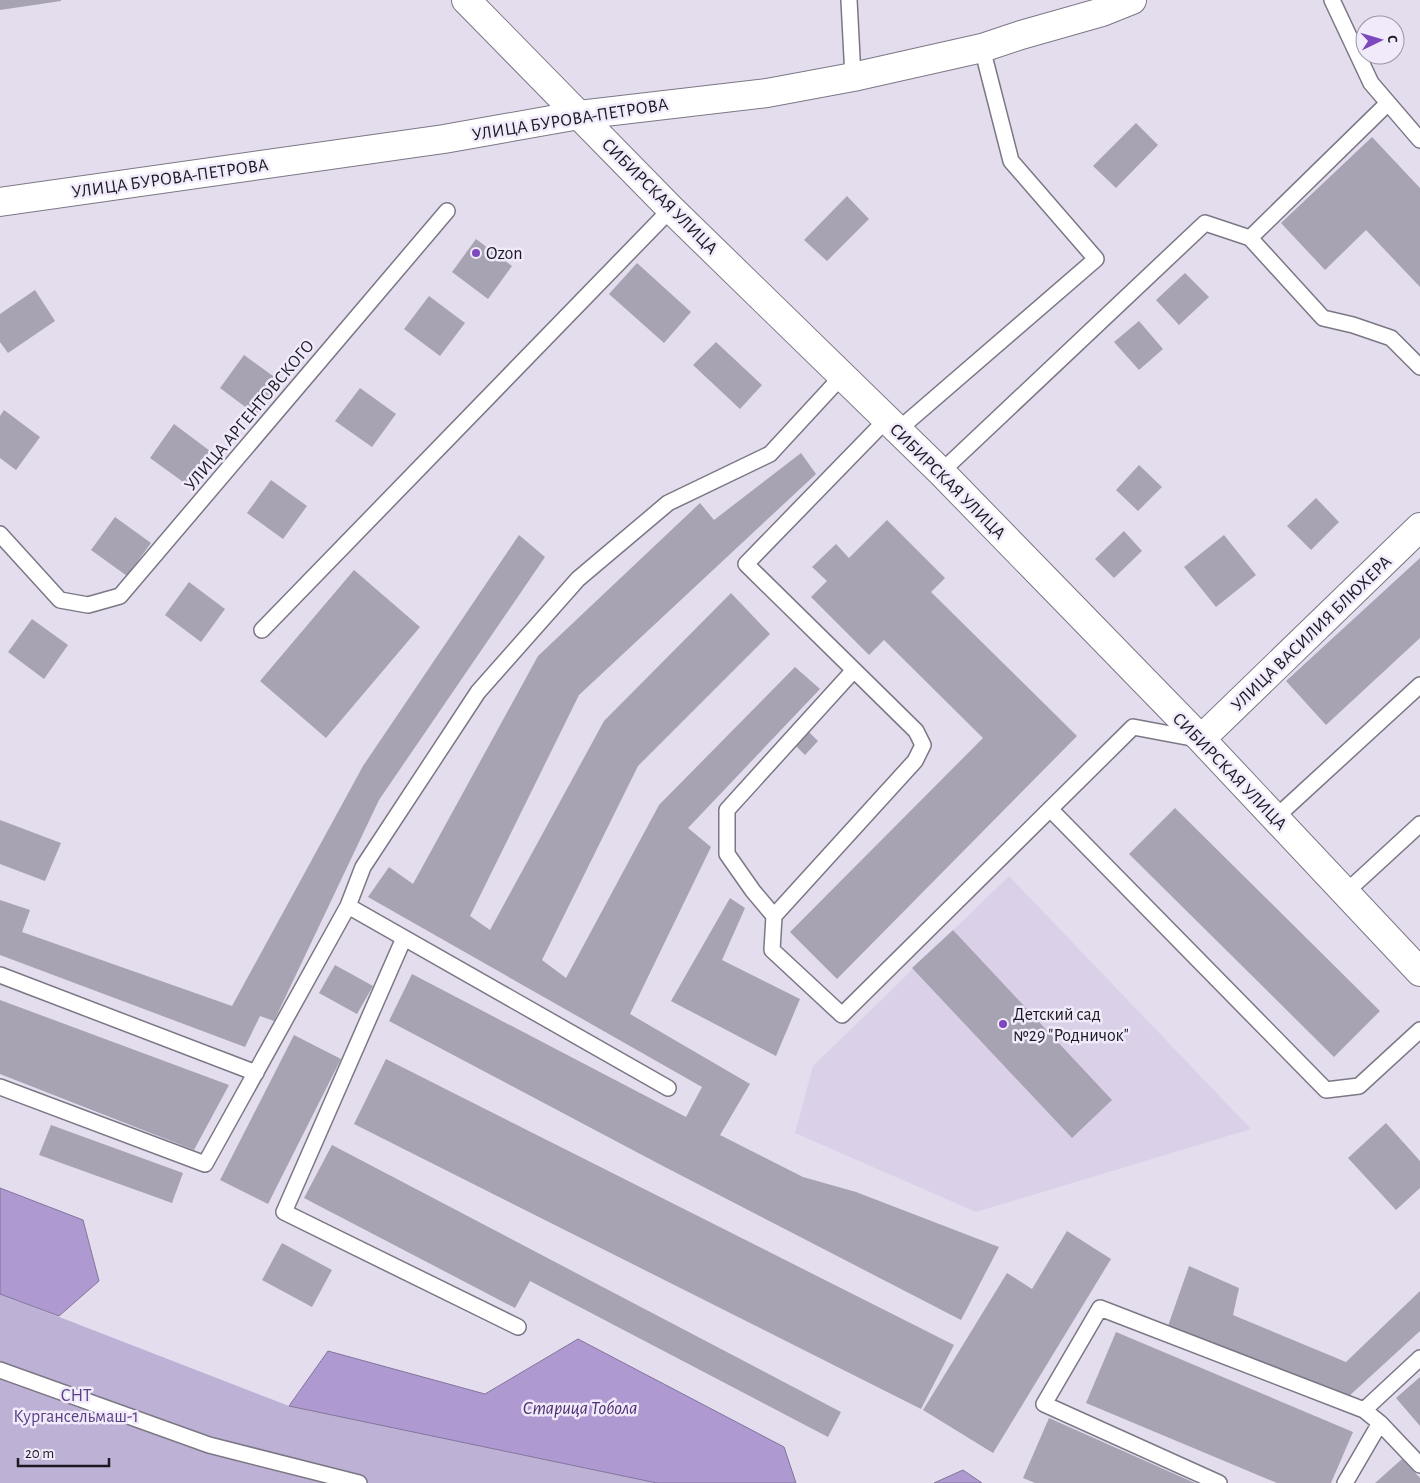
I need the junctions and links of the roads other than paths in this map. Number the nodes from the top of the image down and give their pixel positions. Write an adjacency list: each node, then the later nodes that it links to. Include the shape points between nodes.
1 (466, 0): 8 (street, СИБИРСКАЯ УЛИЦА)
2 (849, 0): 6 (lane)
3 (1132, 0): 5 (street, УЛИЦА БУРОВА-ПЕТРОВА)
4 (1332, 0): 7 (lane, via 1371,83)
5 (982, 48): 6 (street, УЛИЦА БУРОВА-ПЕТРОВА); 16 (lane, via 1011,161 1096,259)
6 (853, 77): 8 (street, УЛИЦА БУРОВА-ПЕТРОВА, via 766,93)
7 (1388, 103): 9 (lane); 13 (lane)
8 (579, 115): 10 (street, УЛИЦА БУРОВА-ПЕТРОВА, via 444,139); 11 (street, СИБИРСКАЯ УЛИЦА)
9 (1420, 140)
10 (0, 202)
11 (671, 209): 15 (street, СИБИРСКАЯ УЛИЦА); 20 (lane)
12 (447, 211): 19 (lane, УЛИЦА АРГЕНТОВСКОГО, via 120,596 88,604 60,600)
13 (1250, 238): 14 (lane, via 1322,318 1391,338); 17 (lane, via 1204,222)
14 (1420, 367)
15 (842, 376): 16 (street, СИБИРСКАЯ УЛИЦА); 28 (lane, via 770,454 668,503 578,579 478,692 363,867)
16 (892, 425): 17 (street, СИБИРСКАЯ УЛИЦА); 21 (lane, via 746,564)
17 (941, 472): 23 (street, СИБИРСКАЯ УЛИЦА)
18 (1420, 527): 23 (street, УЛИЦА ВАСИЛИЯ БЛЮХЕРА)
19 (0, 534)
20 (262, 630)
21 (854, 670): 29 (lane, via 727,810 726,854); 29 (lane, via 916,731 923,745 915,761)
22 (1420, 685): 25 (lane)
23 (1201, 739): 24 (lane, via 1133,728); 25 (street, СИБИРСКАЯ УЛИЦА)
24 (1050, 809): 29 (lane, via 842,1015 772,950); 33 (lane, via 1326,1090 1359,1086)
25 (1275, 818): 27 (street, СИБИРСКАЯ УЛИЦА)
26 (1420, 824): 27 (lane)
27 (1345, 892): 31 (street, СИБИРСКАЯ УЛИЦА)
28 (348, 906): 30 (lane); 34 (lane)
29 (774, 916)
30 (404, 938): 36 (lane); 37 (lane, via 284,1212)
31 (1420, 972)
32 (0, 975): 34 (lane)
33 (1420, 1030)
34 (256, 1073): 35 (lane, via 206,1164)
35 (0, 1087)
36 (668, 1088)
37 (518, 1327)
38 (1420, 1358): 40 (lane)
39 (0, 1370): 43 (lane, via 209,1445)
40 (1364, 1410): 41 (lane); 44 (lane, via 1100,1308 1044,1404)
41 (1380, 1423): 42 (lane); 45 (lane)
42 (1420, 1464)
43 (359, 1483)
44 (1219, 1483)
45 (1344, 1483)

